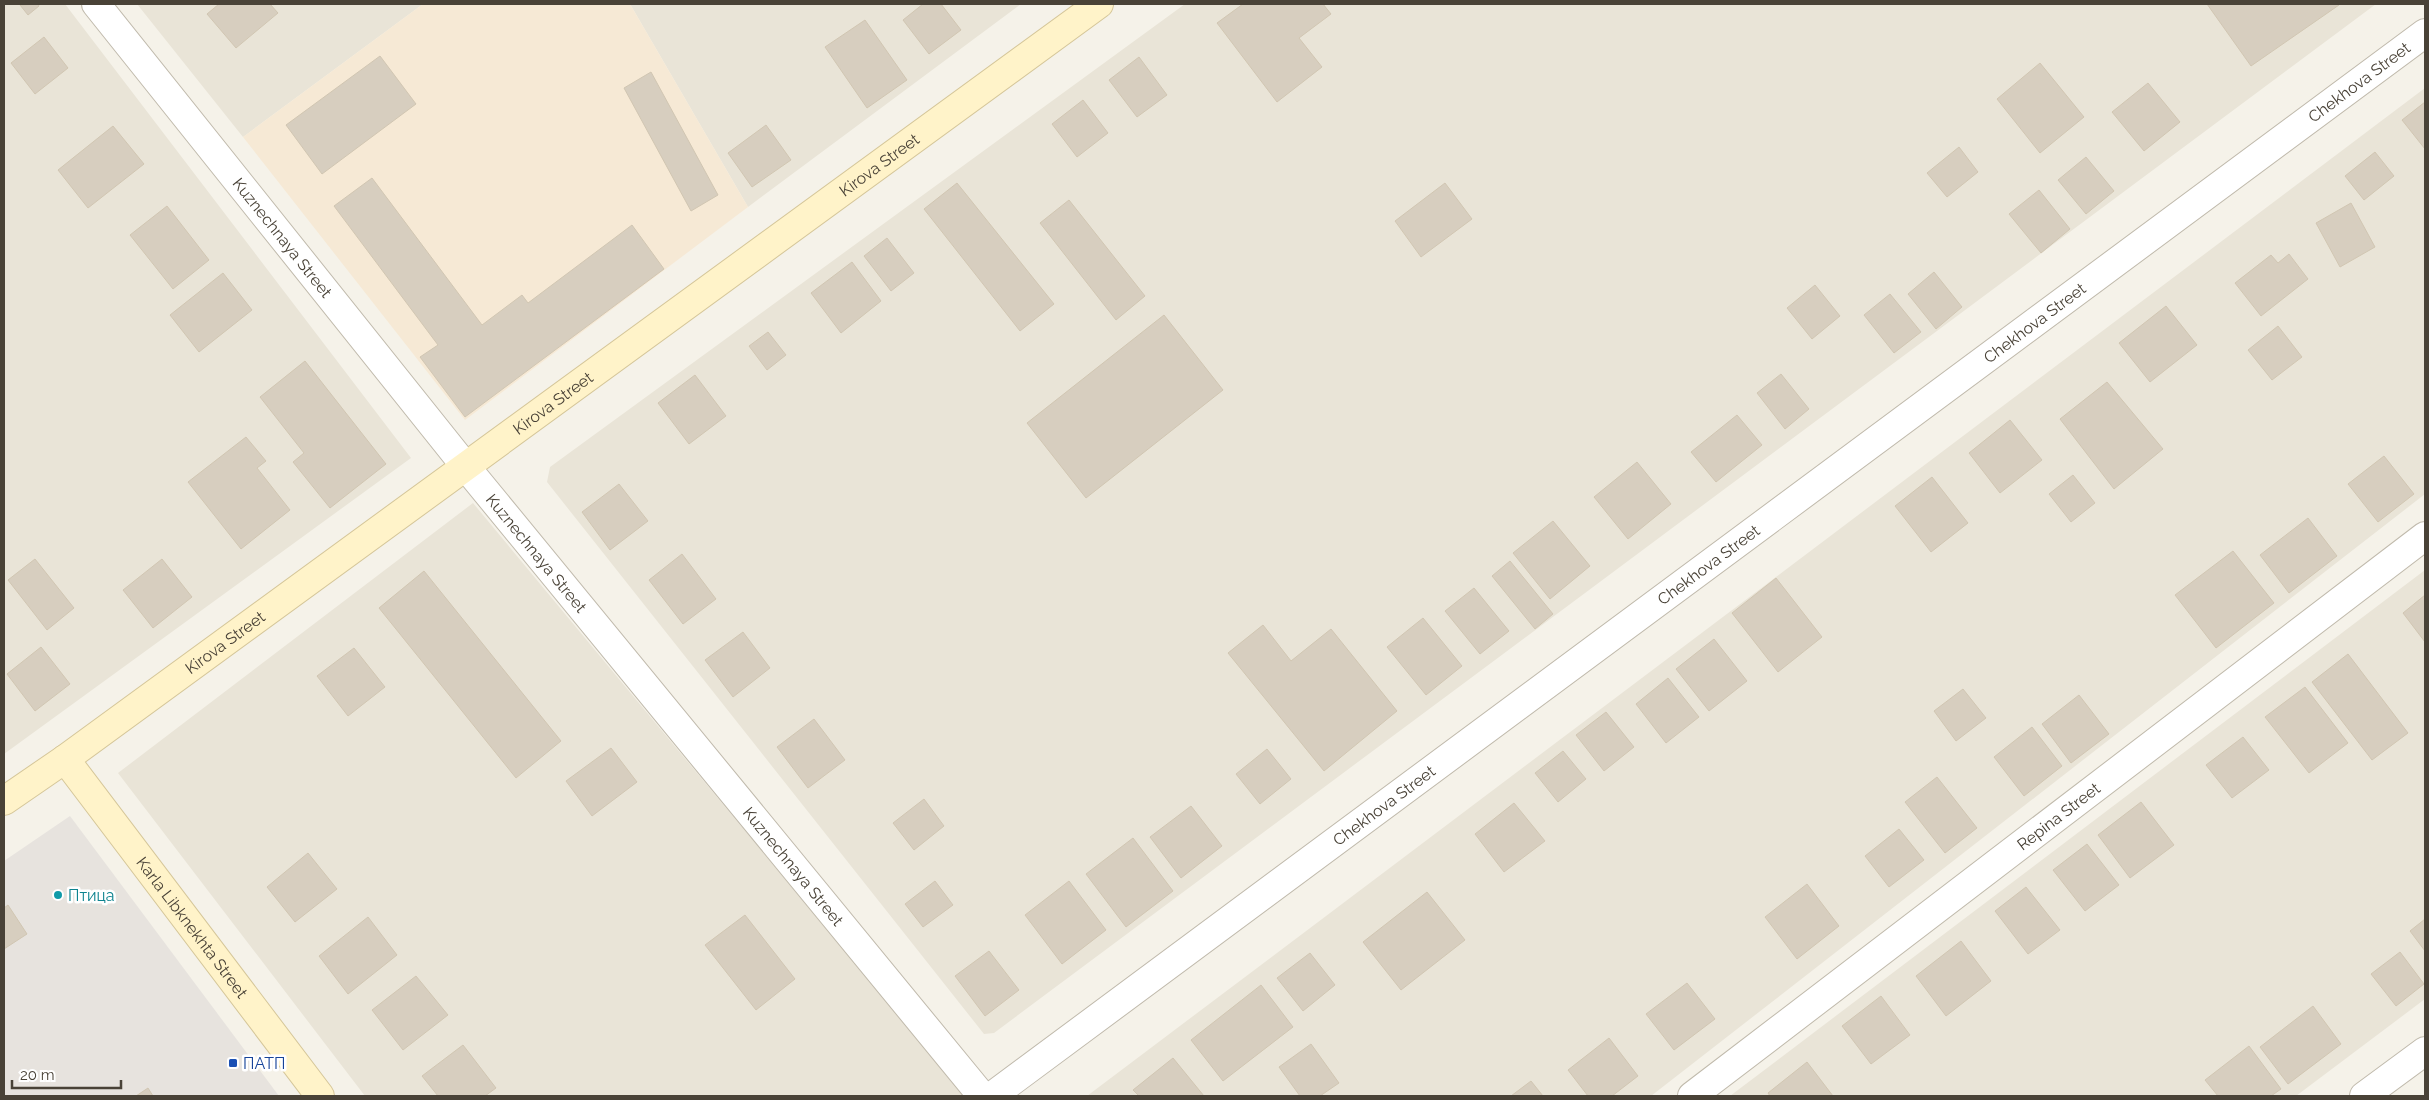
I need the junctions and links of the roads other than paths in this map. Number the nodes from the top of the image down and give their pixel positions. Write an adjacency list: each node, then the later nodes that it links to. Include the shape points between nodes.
1 (96, 4): 4 (street, Kuznechnaya Street)
2 (1099, 4): 4 (main road, Kirova Street)
3 (2425, 33): 11 (street, Chekhova Street)
4 (466, 467): 6 (main road, Kirova Street); 10 (street, Kuznechnaya Street)
5 (2425, 536): 12 (street, Repina Street)
6 (65, 759): 7 (main road, Kirova Street); 9 (main road, Karla Libknekhta Street)
7 (4, 801)
8 (2425, 1051): 13 (street)
9 (320, 1096)
10 (982, 1096)
11 (992, 1096)
12 (1692, 1096)
13 (2364, 1096)

